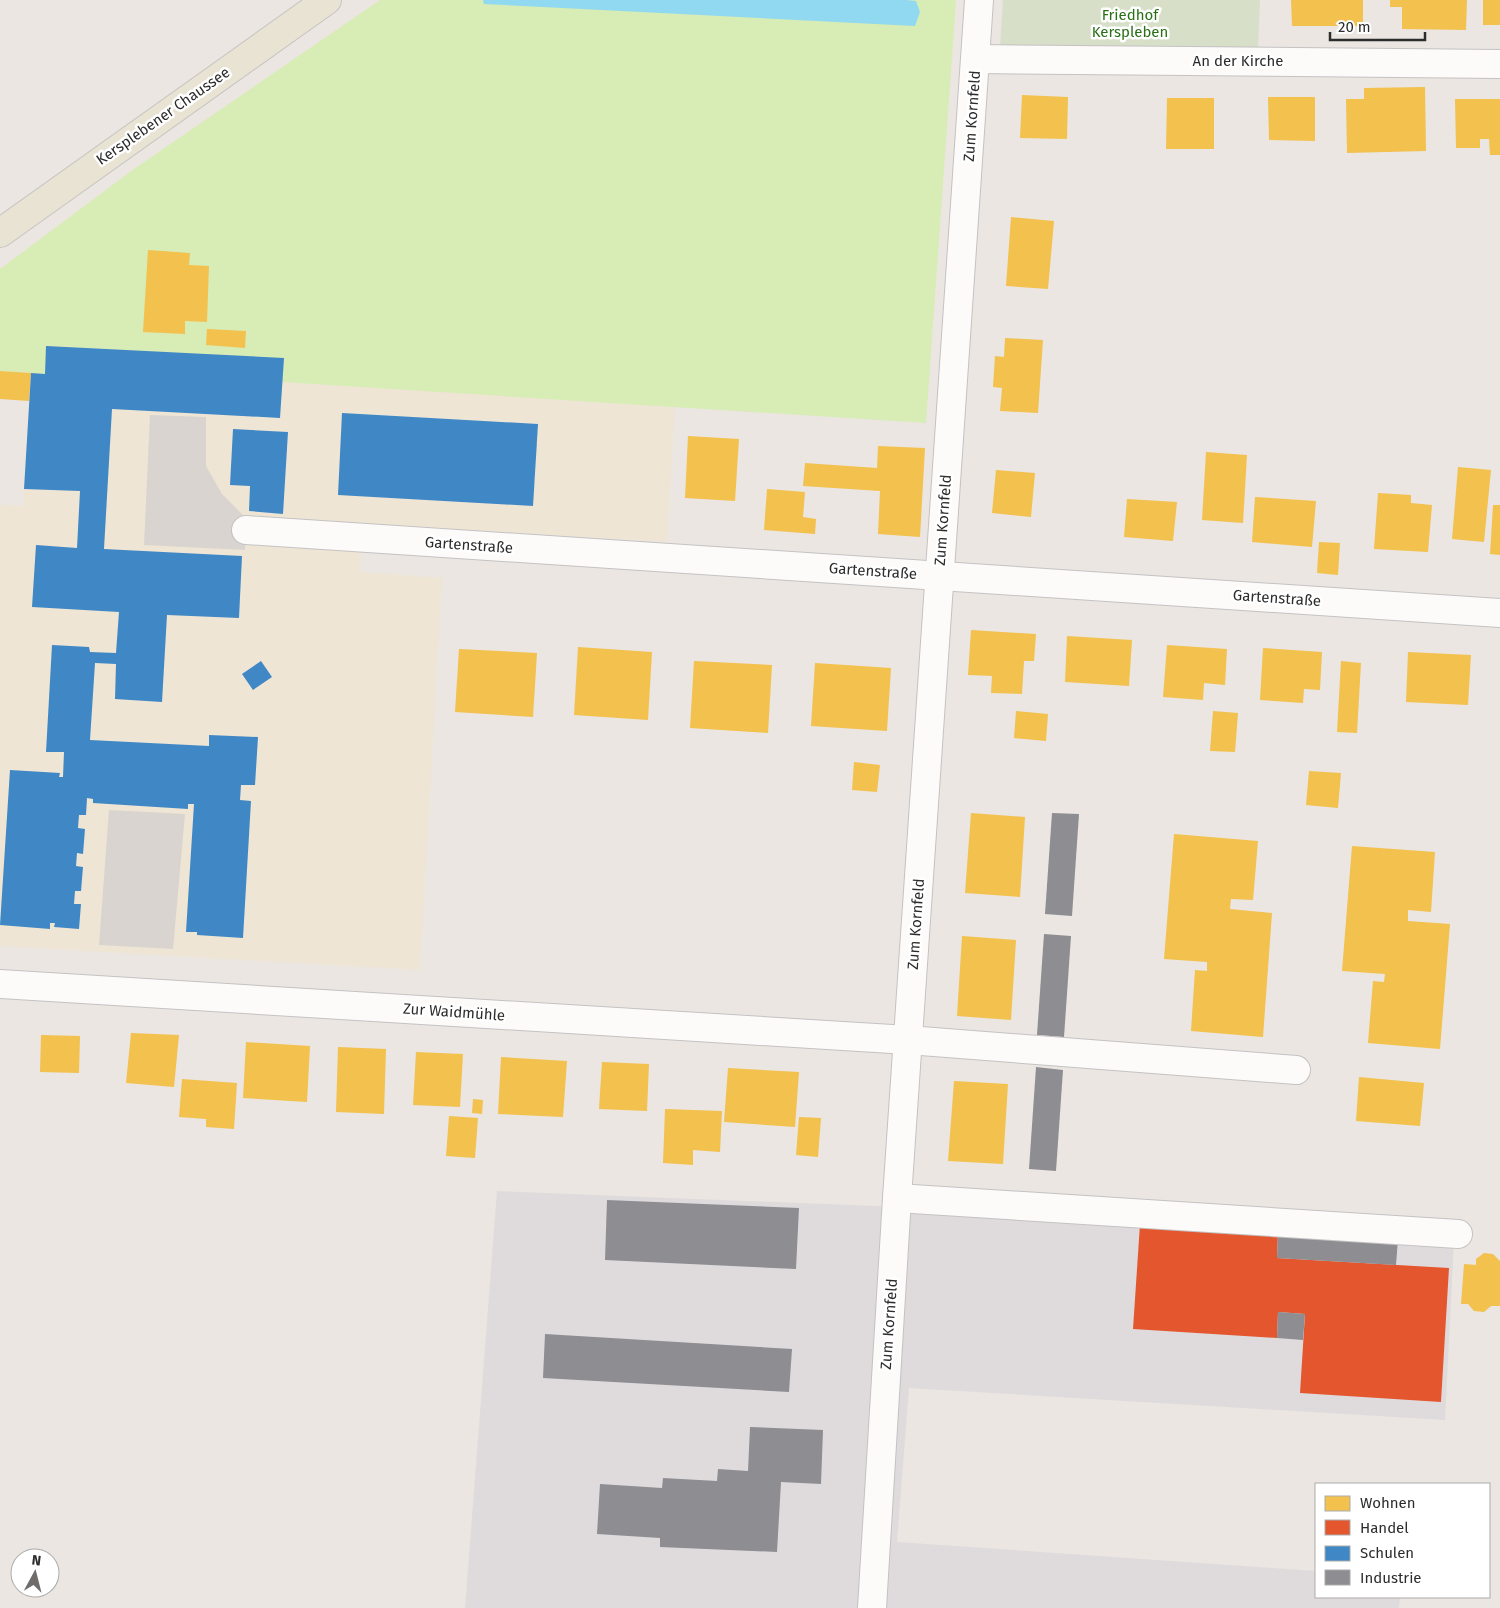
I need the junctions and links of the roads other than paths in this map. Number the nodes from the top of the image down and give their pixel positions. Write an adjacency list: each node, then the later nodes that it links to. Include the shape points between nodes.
1 (327, 0): 5 (main road, Kersplebener Chaussee)
2 (979, 0): 3 (street, Zum Kornfeld)
3 (976, 59): 4 (street, An der Kirche); 7 (street, Zum Kornfeld)
4 (1500, 64)
5 (0, 233)
6 (246, 530): 7 (street, Gartenstraße)
7 (939, 575): 8 (street, Gartenstraße); 10 (street, Zum Kornfeld)
8 (1500, 613)
9 (0, 984): 10 (street, Zur Waidmühle)
10 (908, 1040): 11 (street); 12 (street, Zum Kornfeld)
11 (1296, 1070)
12 (897, 1198): 13 (street); 14 (street, Zum Kornfeld)
13 (1458, 1234)
14 (872, 1608)

